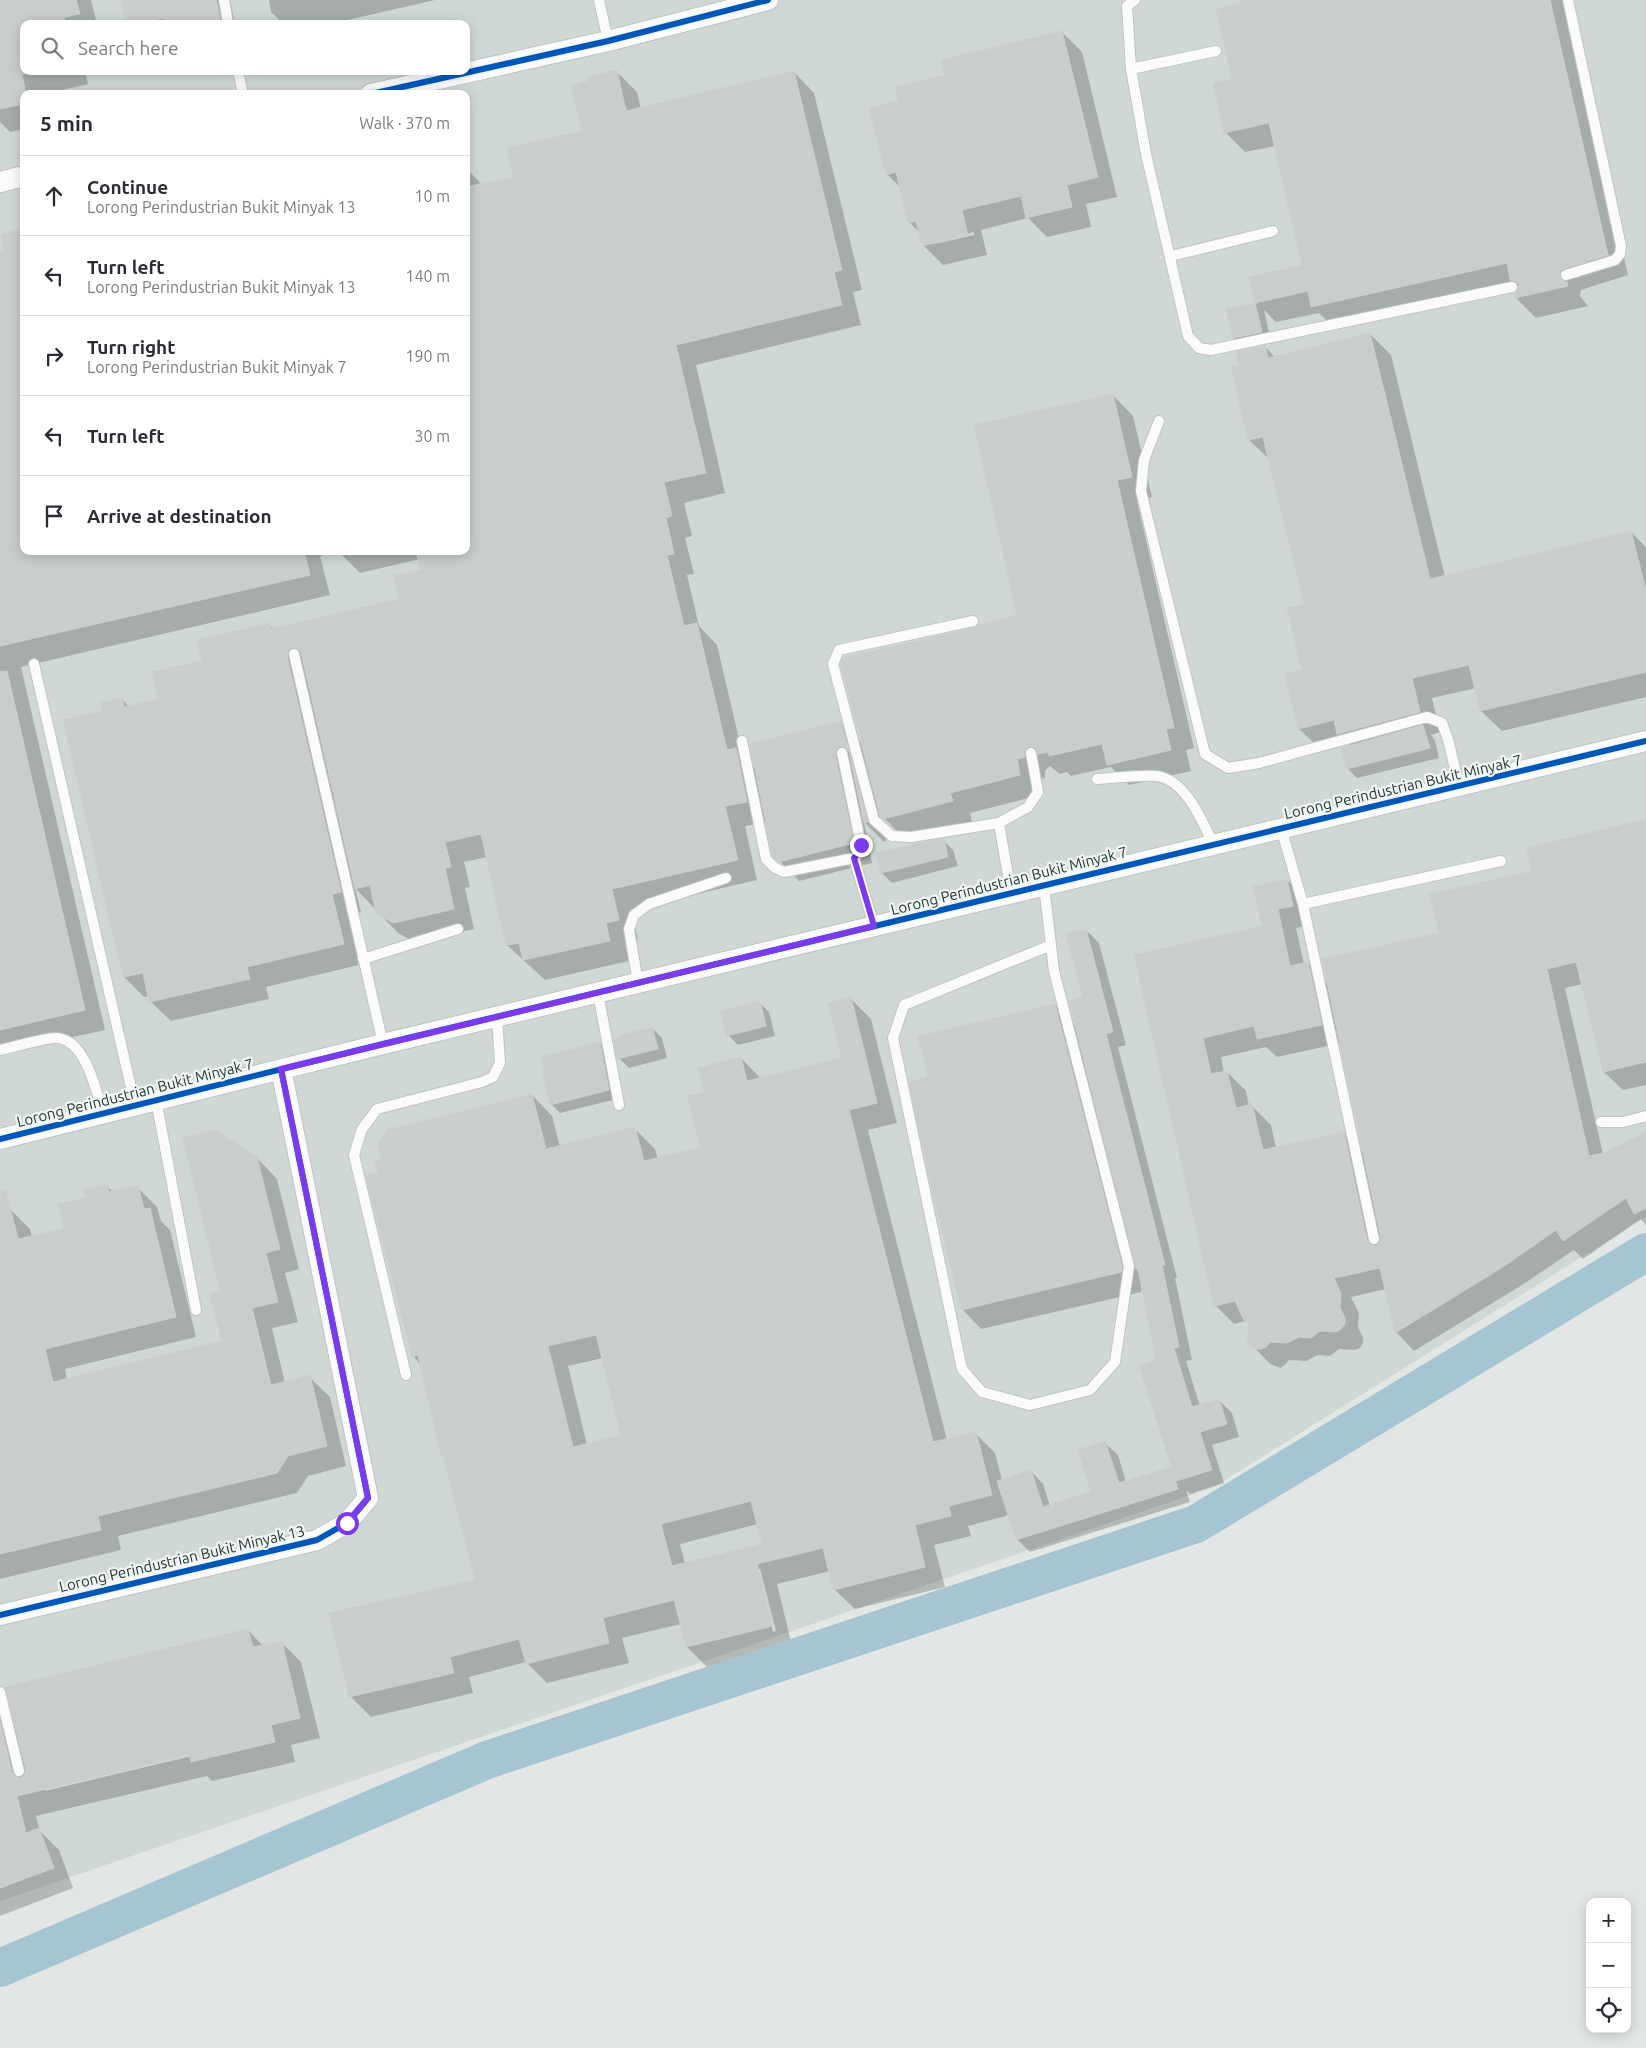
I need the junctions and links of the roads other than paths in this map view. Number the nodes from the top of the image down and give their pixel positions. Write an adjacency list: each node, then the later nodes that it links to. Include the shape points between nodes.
1 (224, 0): 6 (lane)
2 (599, 0): 7 (lane)
3 (768, 0): 7 (street)
4 (1135, 0): 9 (lane, via 1127,6)
5 (1568, 0): 19 (lane, via 1621,246 1615,260)
6 (227, 20)
7 (608, 42): 10 (street)
8 (1216, 50): 9 (lane)
9 (1131, 69): 18 (lane, via 1146,154)
10 (470, 72)
11 (239, 75): 13 (lane)
12 (458, 75): 14 (street)
13 (242, 90)
14 (389, 90)
15 (20, 177): 16 (street)
16 (0, 182)
17 (1273, 231): 18 (lane)
18 (1171, 256): 20 (lane, via 1188,336 1198,348 1211,350)
19 (1566, 275)
20 (1512, 287)
21 (1159, 421): 30 (lane, via 1144,460 1141,491 1205,754 1228,768 1259,763 1427,717 1442,723)
22 (973, 621): 31 (lane, via 840,650 833,664 874,820 892,836 911,837)
23 (294, 654): 43 (lane)
24 (34, 664): 51 (lane)
25 (742, 741): 34 (lane, via 766,859 784,872)
26 (1646, 741): 30 (street, Lorong Perindustrian Bukit Minyak 7)
27 (842, 753): 34 (lane, via 861,845)
28 (1031, 753): 31 (lane, via 1038,792 1028,807)
29 (1097, 779): 33 (lane, via 1158,776 1179,786)
30 (1459, 786): 32 (street, Lorong Perindustrian Bukit Minyak 7)
31 (999, 823): 38 (lane)
32 (1281, 828): 33 (street, Lorong Perindustrian Bukit Minyak 7); 39 (lane)
33 (1214, 845): 37 (street, Lorong Perindustrian Bukit Minyak 7)
34 (854, 858): 40 (lane)
35 (1501, 861): 39 (lane)
36 (726, 878): 44 (lane, via 649,904 634,915 629,929)
37 (1044, 886): 38 (street, Lorong Perindustrian Bukit Minyak 7); 42 (lane)
38 (1012, 893): 40 (street, Lorong Perindustrian Bukit Minyak 7)
39 (1303, 904): 57 (lane)
40 (874, 926): 44 (street, Lorong Perindustrian Bukit Minyak 7)
41 (458, 929): 43 (lane)
42 (1051, 945): 42 (lane, via 1054,971 1129,1266 1115,1362 1090,1390 1030,1405 982,1392 962,1369 894,1038 904,1005)
43 (364, 959): 47 (lane)
44 (638, 983): 45 (street, Lorong Perindustrian Bukit Minyak 7)
45 (598, 993): 46 (street, Lorong Perindustrian Bukit Minyak 7); 52 (lane)
46 (498, 1017): 47 (street, Lorong Perindustrian Bukit Minyak 7); 59 (lane, via 500,1063 493,1077 377,1109 362,1129 354,1155)
47 (383, 1044): 49 (street, Lorong Perindustrian Bukit Minyak 7)
48 (0, 1050): 53 (lane, via 58,1038 74,1045 86,1062)
49 (281, 1069): 50 (street, Lorong Perindustrian Bukit Minyak 7); 60 (street, Lorong Perindustrian Bukit Minyak 13, via 368,1498 347,1523 317,1540)
50 (156, 1100): 51 (street, Lorong Perindustrian Bukit Minyak 7); 58 (lane)
51 (135, 1105): 53 (street, Lorong Perindustrian Bukit Minyak 7)
52 (619, 1105)
53 (103, 1113): 56 (street, Lorong Perindustrian Bukit Minyak 7)
54 (1646, 1116): 55 (lane, via 1623,1122)
55 (1601, 1122)
56 (0, 1139)
57 (1374, 1239)
58 (196, 1310)
59 (406, 1375)
60 (0, 1615)
61 (0, 1692): 62 (lane)
62 (19, 1771)

